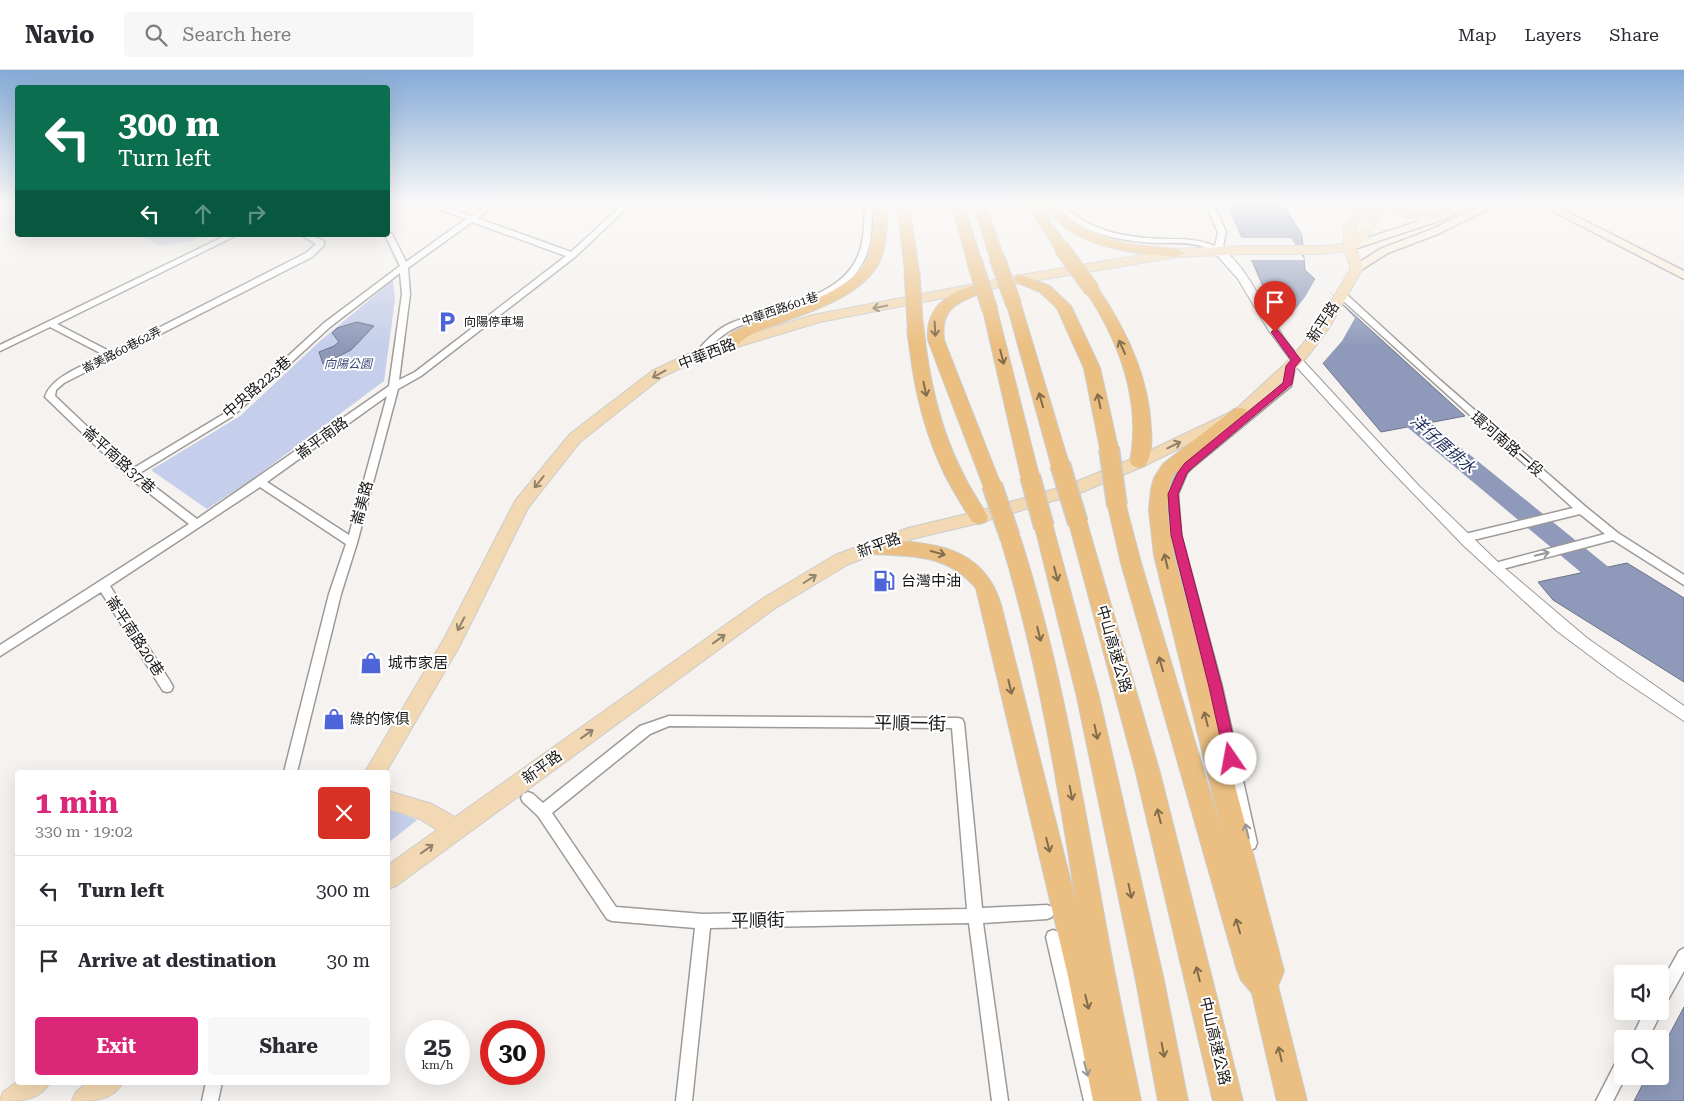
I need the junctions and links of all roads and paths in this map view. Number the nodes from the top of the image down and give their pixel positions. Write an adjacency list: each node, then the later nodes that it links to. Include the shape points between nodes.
1 (200, 251): 27 (street)
2 (313, 251): 31 (street, 崙美路60巷62弄)
3 (396, 251): 21 (street, 崙美路)
4 (426, 251): 21 (street, 中央路223巷)
5 (561, 251): 20 (street)
6 (576, 251): 20 (street, 崙平南路)
7 (863, 251): 30 (street, 中華西路601巷, via 862,258 842,282 823,294 734,325 715,336)
8 (876, 251): 28 (highway, via 866,272 852,286 811,307 740,333)
9 (909, 251): 40 (highway, one-way to 40, bridge, via 918,355 934,426 954,474)
10 (971, 251): 79 (highway, one-way to 79, bridge, via 990,310 1088,697)
11 (995, 251): 80 (highway, 中山高速公路, one-way to 11, bridge, via 1148,773 1078,523)
12 (1063, 251): 36 (highway, one-way to 12, bridge, via 1143,441 1142,419 1127,358 1111,321)
13 (1163, 251): 19 (highway)
14 (1216, 251): 19 (main road, 中華西路)
15 (1218, 251): 32 (street, via 1230,260)
16 (1351, 251): 22 (main road)
17 (1382, 251): 22 (main road)
18 (1636, 251): 23 (main road)
19 (1177, 253): 24 (main road, 中華西路)
20 (572, 255): 33 (street, 崙平南路, via 418,374)
21 (404, 267): 33 (street, 崙美路, via 406,294); 37 (street, 中央路223巷, via 327,325 230,414)
22 (1357, 268): 26 (main road, 新平路)
23 (1684, 276)
24 (1021, 279): 25 (main road, 中華西路); 66 (highway, one-way to 24, bridge, via 1251,970 1131,563 1117,506 1092,368 1064,306 1044,289)
25 (980, 288): 28 (main road, 中華西路, one-way to 28, via 818,318); 78 (highway, one-way to 78, bridge, via 946,304 937,314 933,326 1030,596 1075,810 1089,905)
26 (1342, 294): 32 (main road, 新平路, via 1322,328); 39 (street, 環河南路一段)
27 (51, 324): 29 (street); 31 (street)
28 (728, 345): 30 (main road, 中華西路)
29 (0, 348)
30 (699, 354): 53 (main road, 中華西路, one-way to 53, via 657,374 575,438 521,505 452,642)
31 (112, 356): 34 (street, 崙美路60巷62弄, via 61,381)
32 (1294, 363): 35 (main road, 新平路); 43 (street); 62 (street, one-way to 32, via 1216,687 1176,535 1173,494 1189,465 1288,384)
33 (394, 386): 38 (street, 崙平南路); 44 (street, 崙美路)
34 (52, 389): 37 (street, 崙平南路37巷, via 50,397)
35 (1240, 413): 36 (main road, 新平路, one-way to 35); 66 (highway, one-way to 35, via 1270,972 1164,555 1157,503 1169,468)
36 (1139, 462): 40 (main road, 新平路, via 1074,488)
37 (131, 474): 41 (street, 崙平南路37巷)
38 (260, 482): 41 (street, 崙平南路); 44 (street)
39 (1582, 510): 42 (street, 環河南路一段); 43 (street)
40 (979, 517): 45 (main road, 新平路)
41 (197, 525): 48 (street, 崙平南路)
42 (1614, 536): 46 (street, one-way to 42); 47 (street, 環河南路一段)
43 (1465, 538): 46 (street)
44 (352, 542): 52 (street, 崙美路)
45 (872, 546): 57 (main road, 新平路, one-way to 45, via 768,604 840,560); 77 (highway, one-way to 77, via 932,551 950,557 969,567 983,584 992,605 1023,746 1096,1038)
46 (1495, 566): 51 (street, via 1564,628)
47 (1684, 581)
48 (103, 585): 49 (street, 崙平南路); 50 (street, 崙平南路20巷)
49 (0, 650)
50 (168, 686)
51 (1684, 714)
52 (292, 770)
53 (376, 770)
54 (528, 798): 56 (street, 平順街)
55 (390, 801): 57 (main road, via 425,812)
56 (543, 812): 60 (street, 平順一街, via 645,730 669,721 958,723); 61 (street, 平順街, via 612,914)
57 (455, 829): 58 (main road, 新平路, one-way to 57)
58 (390, 877)
59 (1047, 912): 60 (street, 平順街)
60 (975, 916): 61 (street, 平順街); 75 (street, 平順一街)
61 (703, 921): 74 (street)
62 (1272, 929)
63 (1054, 936): 76 (street, one-way to 76)
64 (1684, 956): 65 (street)
65 (1669, 984)
66 (1264, 986): 81 (highway, one-way to 66)
67 (1614, 1083): 82 (street)
68 (33, 1085): 71 (main road)
69 (106, 1085): 72 (main road)
70 (213, 1085): 73 (street)
71 (12, 1101)
72 (85, 1101)
73 (210, 1101)
74 (684, 1101)
75 (1000, 1101)
76 (1092, 1101)
77 (1108, 1101)
78 (1126, 1101)
79 (1173, 1101)
80 (1228, 1101)
81 (1292, 1101)
82 (1604, 1101)

